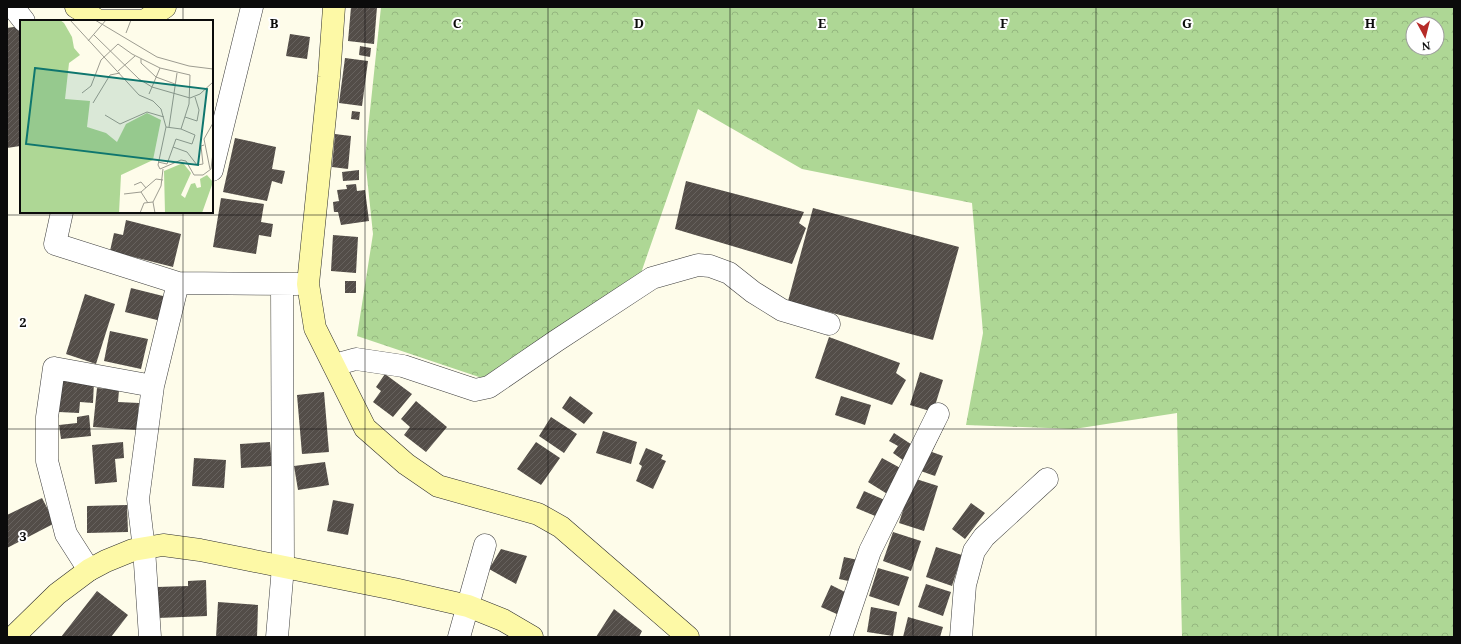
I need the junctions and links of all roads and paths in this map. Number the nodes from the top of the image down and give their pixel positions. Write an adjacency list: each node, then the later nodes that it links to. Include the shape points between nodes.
1 (13, 7): 6 (street)
2 (76, 7): 7 (street)
3 (165, 7): 8 (street)
4 (252, 7): 9 (street)
5 (334, 7): 14 (street)
6 (23, 20)
7 (97, 20)
8 (146, 20)
9 (217, 126): 10 (street)
10 (213, 161)
11 (62, 213): 12 (street, via 55,244)
12 (178, 283): 13 (street); 17 (street)
13 (282, 284): 14 (street); 22 (street)
14 (308, 284): 16 (street, via 315,328)
15 (829, 324): 16 (street, via 782,310 729,274 710,266 698,265 652,278 489,388 474,390 403,366 356,359)
16 (334, 365): 30 (street, via 365,428 406,464 438,486 538,514 561,527)
17 (153, 386): 21 (street, via 138,499); 23 (street, via 54,368 47,417 47,461 66,534)
18 (938, 414): 31 (street, via 870,551)
19 (1047, 479): 32 (street, via 984,537 974,551 965,585)
20 (485, 545): 24 (street)
21 (144, 549): 22 (street, via 163,545); 23 (street, via 133,550); 26 (street)
22 (283, 566): 24 (street); 27 (street)
23 (90, 570): 25 (street, via 57,594)
24 (468, 606): 28 (street); 29 (street, via 503,620)
25 (13, 637)
26 (150, 637)
27 (277, 637)
28 (459, 637)
29 (532, 637)
30 (688, 637)
31 (841, 637)
32 (961, 637)

